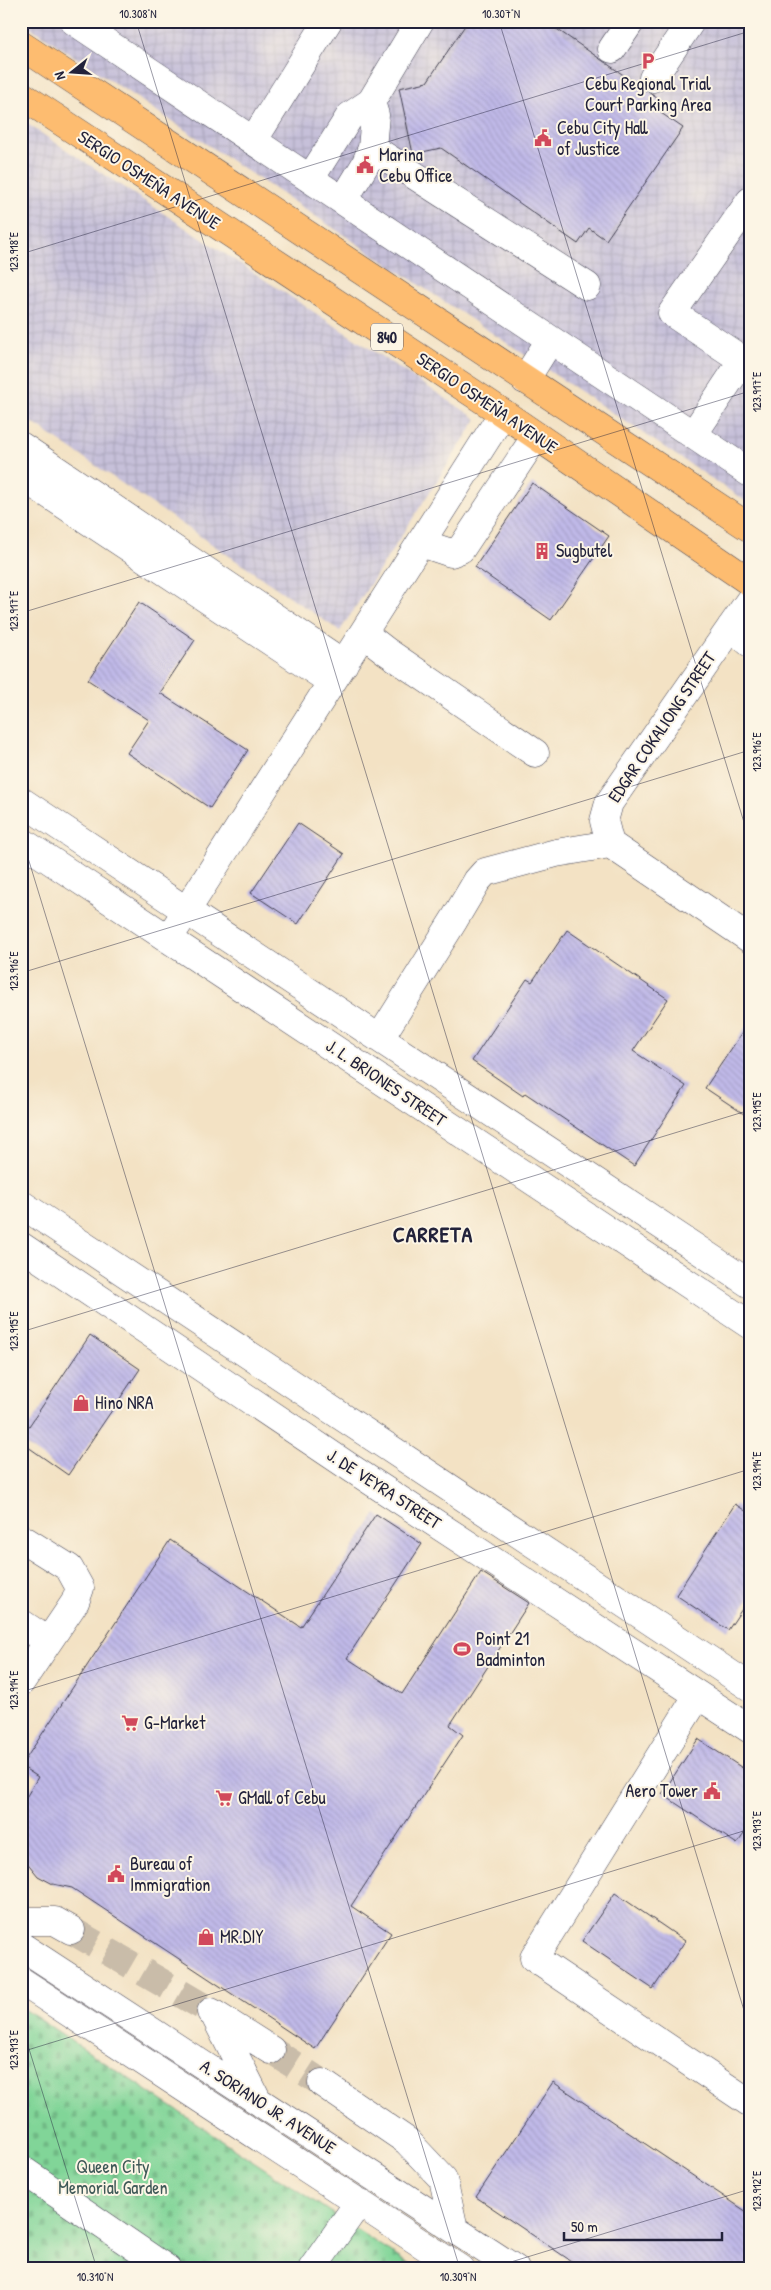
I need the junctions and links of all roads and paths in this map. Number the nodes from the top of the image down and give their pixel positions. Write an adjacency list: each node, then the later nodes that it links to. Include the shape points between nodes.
1 (328, 21): 11 (street)
2 (420, 21): 10 (street)
3 (631, 21): 7 (street)
4 (690, 21): 8 (street)
5 (83, 24): 11 (street)
6 (21, 45): 19 (highway, 840)
7 (612, 49)
8 (653, 78)
9 (21, 95): 20 (highway, SERGIO OSMEÑA AVENUE / 840)
10 (371, 102): 12 (street, via 375,115); 13 (street, via 350,116)
11 (253, 141): 13 (street)
12 (372, 148): 14 (street); 16 (street)
13 (310, 179): 14 (street)
14 (343, 201): 17 (street)
15 (750, 201): 18 (street, via 672,314)
16 (588, 286)
17 (550, 340): 19 (street); 21 (street)
18 (746, 363): 21 (street)
19 (525, 380): 26 (highway, 840)
20 (503, 414): 22 (highway, SERGIO OSMEÑA AVENUE / 840); 27 (street)
21 (693, 435): 24 (street)
22 (536, 436): 27 (street, via 461,549 451,553); 28 (highway, SERGIO OSMEÑA AVENUE / 840)
23 (22, 449): 32 (street)
24 (750, 473)
25 (21, 476): 32 (street)
26 (750, 528)
27 (422, 543): 30 (street)
28 (750, 582)
29 (750, 600): 31 (street, EDGAR COKALIONG STREET)
30 (364, 634): 32 (street); 33 (street)
31 (740, 635): 36 (street, EDGAR COKALIONG STREET, via 609,803 604,821)
32 (338, 673): 37 (street)
33 (535, 754)
34 (21, 801): 37 (street, J. L. BRIONES STREET)
35 (21, 841): 38 (street, J. L. BRIONES STREET)
36 (610, 844): 39 (street); 40 (street, via 556,853 486,872 476,881)
37 (187, 912): 38 (street); 40 (street, J. L. BRIONES STREET)
38 (168, 939): 42 (street, J. L. BRIONES STREET)
39 (750, 939)
40 (380, 1038): 41 (street, J. L. BRIONES STREET)
41 (549, 1151): 42 (street); 45 (street, J. L. BRIONES STREET)
42 (532, 1180): 46 (street, J. L. BRIONES STREET)
43 (21, 1204): 47 (street, J. DE VEYRA STREET)
44 (21, 1246): 48 (street, J. DE VEYRA STREET)
45 (750, 1284)
46 (750, 1325)
47 (369, 1436): 48 (street); 53 (street, J. DE VEYRA STREET)
48 (354, 1470): 54 (street, J. DE VEYRA STREET)
49 (21, 1538): 51 (street, via 69,1568 80,1588 75,1602)
50 (21, 1623): 51 (street)
51 (48, 1641): 52 (street)
52 (21, 1682)
53 (750, 1687)
54 (698, 1695): 55 (street, J. DE VEYRA STREET); 63 (street, via 534,1958)
55 (750, 1729)
56 (21, 1921): 57 (street, via 55,1920)
57 (70, 1930)
58 (21, 1946): 62 (street, A. SORIANO JR. AVENUE)
59 (21, 1981): 65 (street, A. SORIANO JR. AVENUE)
60 (271, 2050): 62 (street, via 208,2010)
61 (322, 2083): 66 (street, via 407,2140 443,2180)
62 (258, 2101): 66 (street, A. SORIANO JR. AVENUE)
63 (750, 2103)
64 (21, 2169): 67 (street)
65 (359, 2202): 68 (street); 69 (street, A. SORIANO JR. AVENUE)
66 (454, 2229): 70 (street, A. SORIANO JR. AVENUE)
67 (167, 2269)
68 (312, 2269)
69 (460, 2269)
70 (515, 2269)

